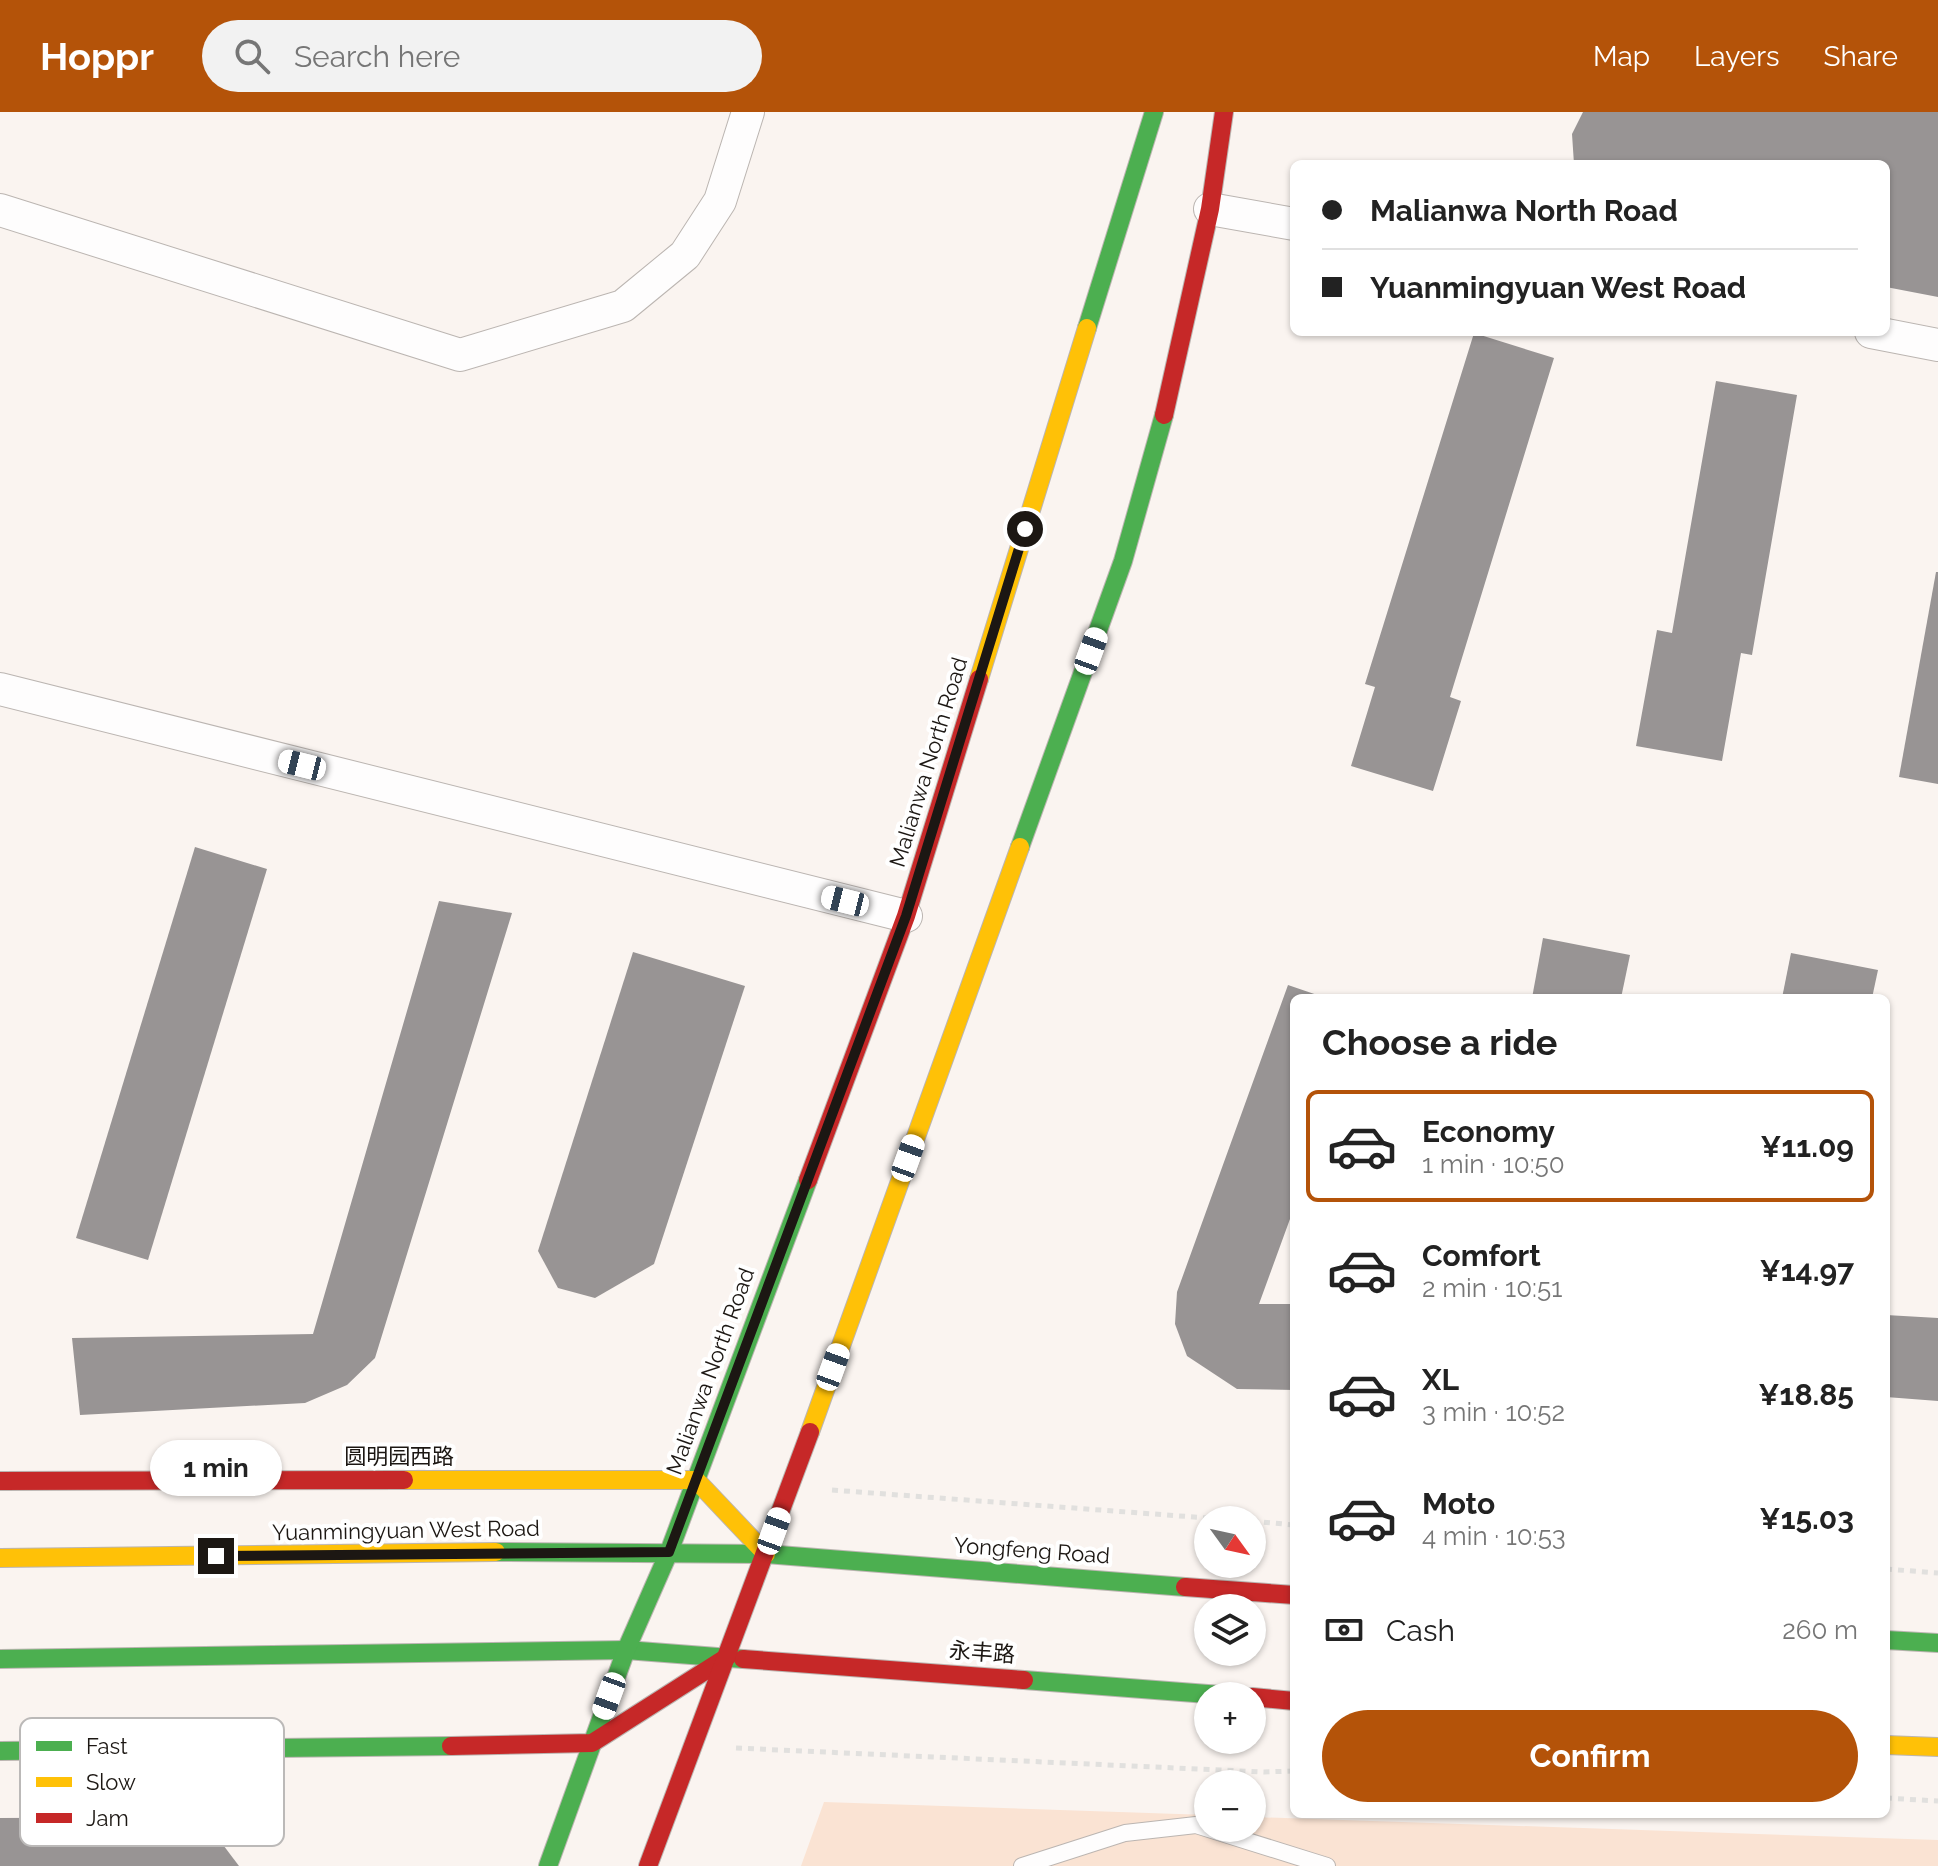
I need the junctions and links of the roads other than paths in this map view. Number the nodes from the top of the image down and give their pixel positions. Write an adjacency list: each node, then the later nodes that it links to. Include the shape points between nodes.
1 (748, 112): 5 (street, via 720,201 685,255 623,306 460,355)
2 (1154, 112): 10 (main road, Malianwa North Road)
3 (1224, 112): 4 (main road)
4 (1210, 209): 6 (street); 14 (main road, via 1173,383 1123,561)
5 (0, 210)
6 (1290, 223)
7 (1890, 336): 8 (street)
8 (1938, 345)
9 (0, 689): 10 (street)
10 (906, 916): 11 (main road, Malianwa North Road)
11 (696, 1480): 12 (main road, 圆明园西路); 13 (main road, Malianwa North Road); 14 (main road)
12 (0, 1481)
13 (669, 1552): 14 (main road, Yuanmingyuan West Road); 15 (main road, Yuanmingyuan West Road); 19 (main road, Malianwa North Road)
14 (766, 1554): 16 (main road, Yongfeng Road); 20 (main road)
15 (0, 1558)
16 (1290, 1595)
17 (1890, 1640): 18 (main road)
18 (1938, 1643)
19 (626, 1650): 20 (main road, 永丰路); 21 (main road); 25 (main road)
20 (727, 1657): 22 (main road, 永丰路); 25 (main road); 32 (main road)
21 (0, 1659)
22 (1194, 1693)
23 (1266, 1698): 24 (main road)
24 (1290, 1701)
25 (592, 1743): 28 (main road); 31 (main road)
26 (1890, 1745): 27 (main road)
27 (1938, 1747)
28 (284, 1749)
29 (0, 1751): 30 (main road)
30 (20, 1751)
31 (548, 1866)
32 (648, 1866)
33 (1022, 1866): 34 (lane, via 1125,1833 1196,1825)
34 (1327, 1866)

